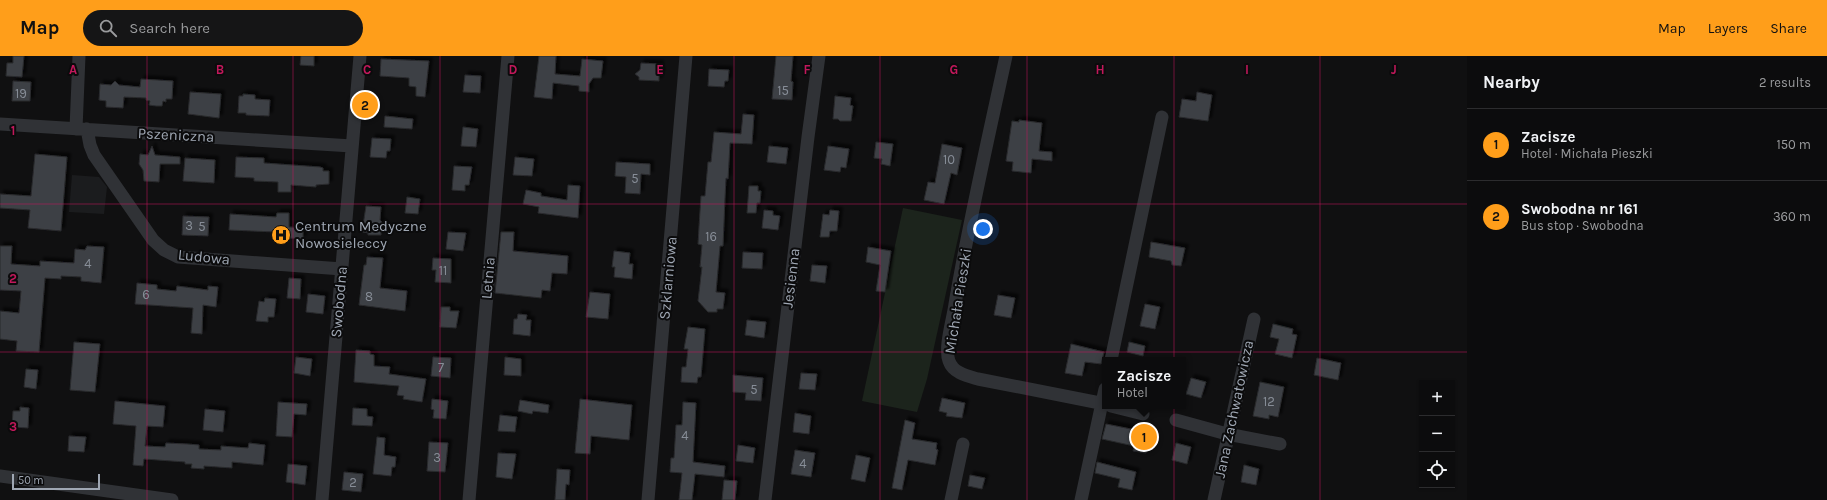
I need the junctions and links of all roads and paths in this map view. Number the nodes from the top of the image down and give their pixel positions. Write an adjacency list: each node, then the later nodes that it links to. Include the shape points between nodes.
1 (80, 56): 9 (street, Ludowa)
2 (360, 56): 10 (street, Swobodna)
3 (508, 56): 25 (street, Letnia)
4 (686, 56): 26 (street, Szklarniowa)
5 (819, 56): 27 (street, Jesienna)
6 (1006, 56): 14 (street, Michała Pieszki, via 959,281 948,360 952,368 978,379)
7 (1162, 117): 13 (street)
8 (0, 124): 9 (street, Pszeniczna)
9 (81, 129): 10 (street, Pszeniczna); 11 (street, Ludowa, via 94,155 153,240 164,250 178,257)
10 (352, 146): 11 (street, Swobodna)
11 (342, 269): 24 (street, Swobodna)
12 (1254, 319): 19 (street, Jana Zachwatowicza)
13 (1113, 357)
14 (1102, 403)
15 (1105, 409): 29 (street)
16 (1124, 409): 17 (street, Michała Pieszki)
17 (1143, 414)
18 (1176, 420): 19 (street)
19 (1228, 434): 21 (street); 30 (street, Jana Zachwatowicza)
20 (963, 444): 28 (street)
21 (1280, 444)
22 (0, 476): 23 (street)
23 (172, 500)
24 (322, 500)
25 (469, 500)
26 (648, 500)
27 (765, 500)
28 (951, 500)
29 (1081, 500)
30 (1214, 500)

